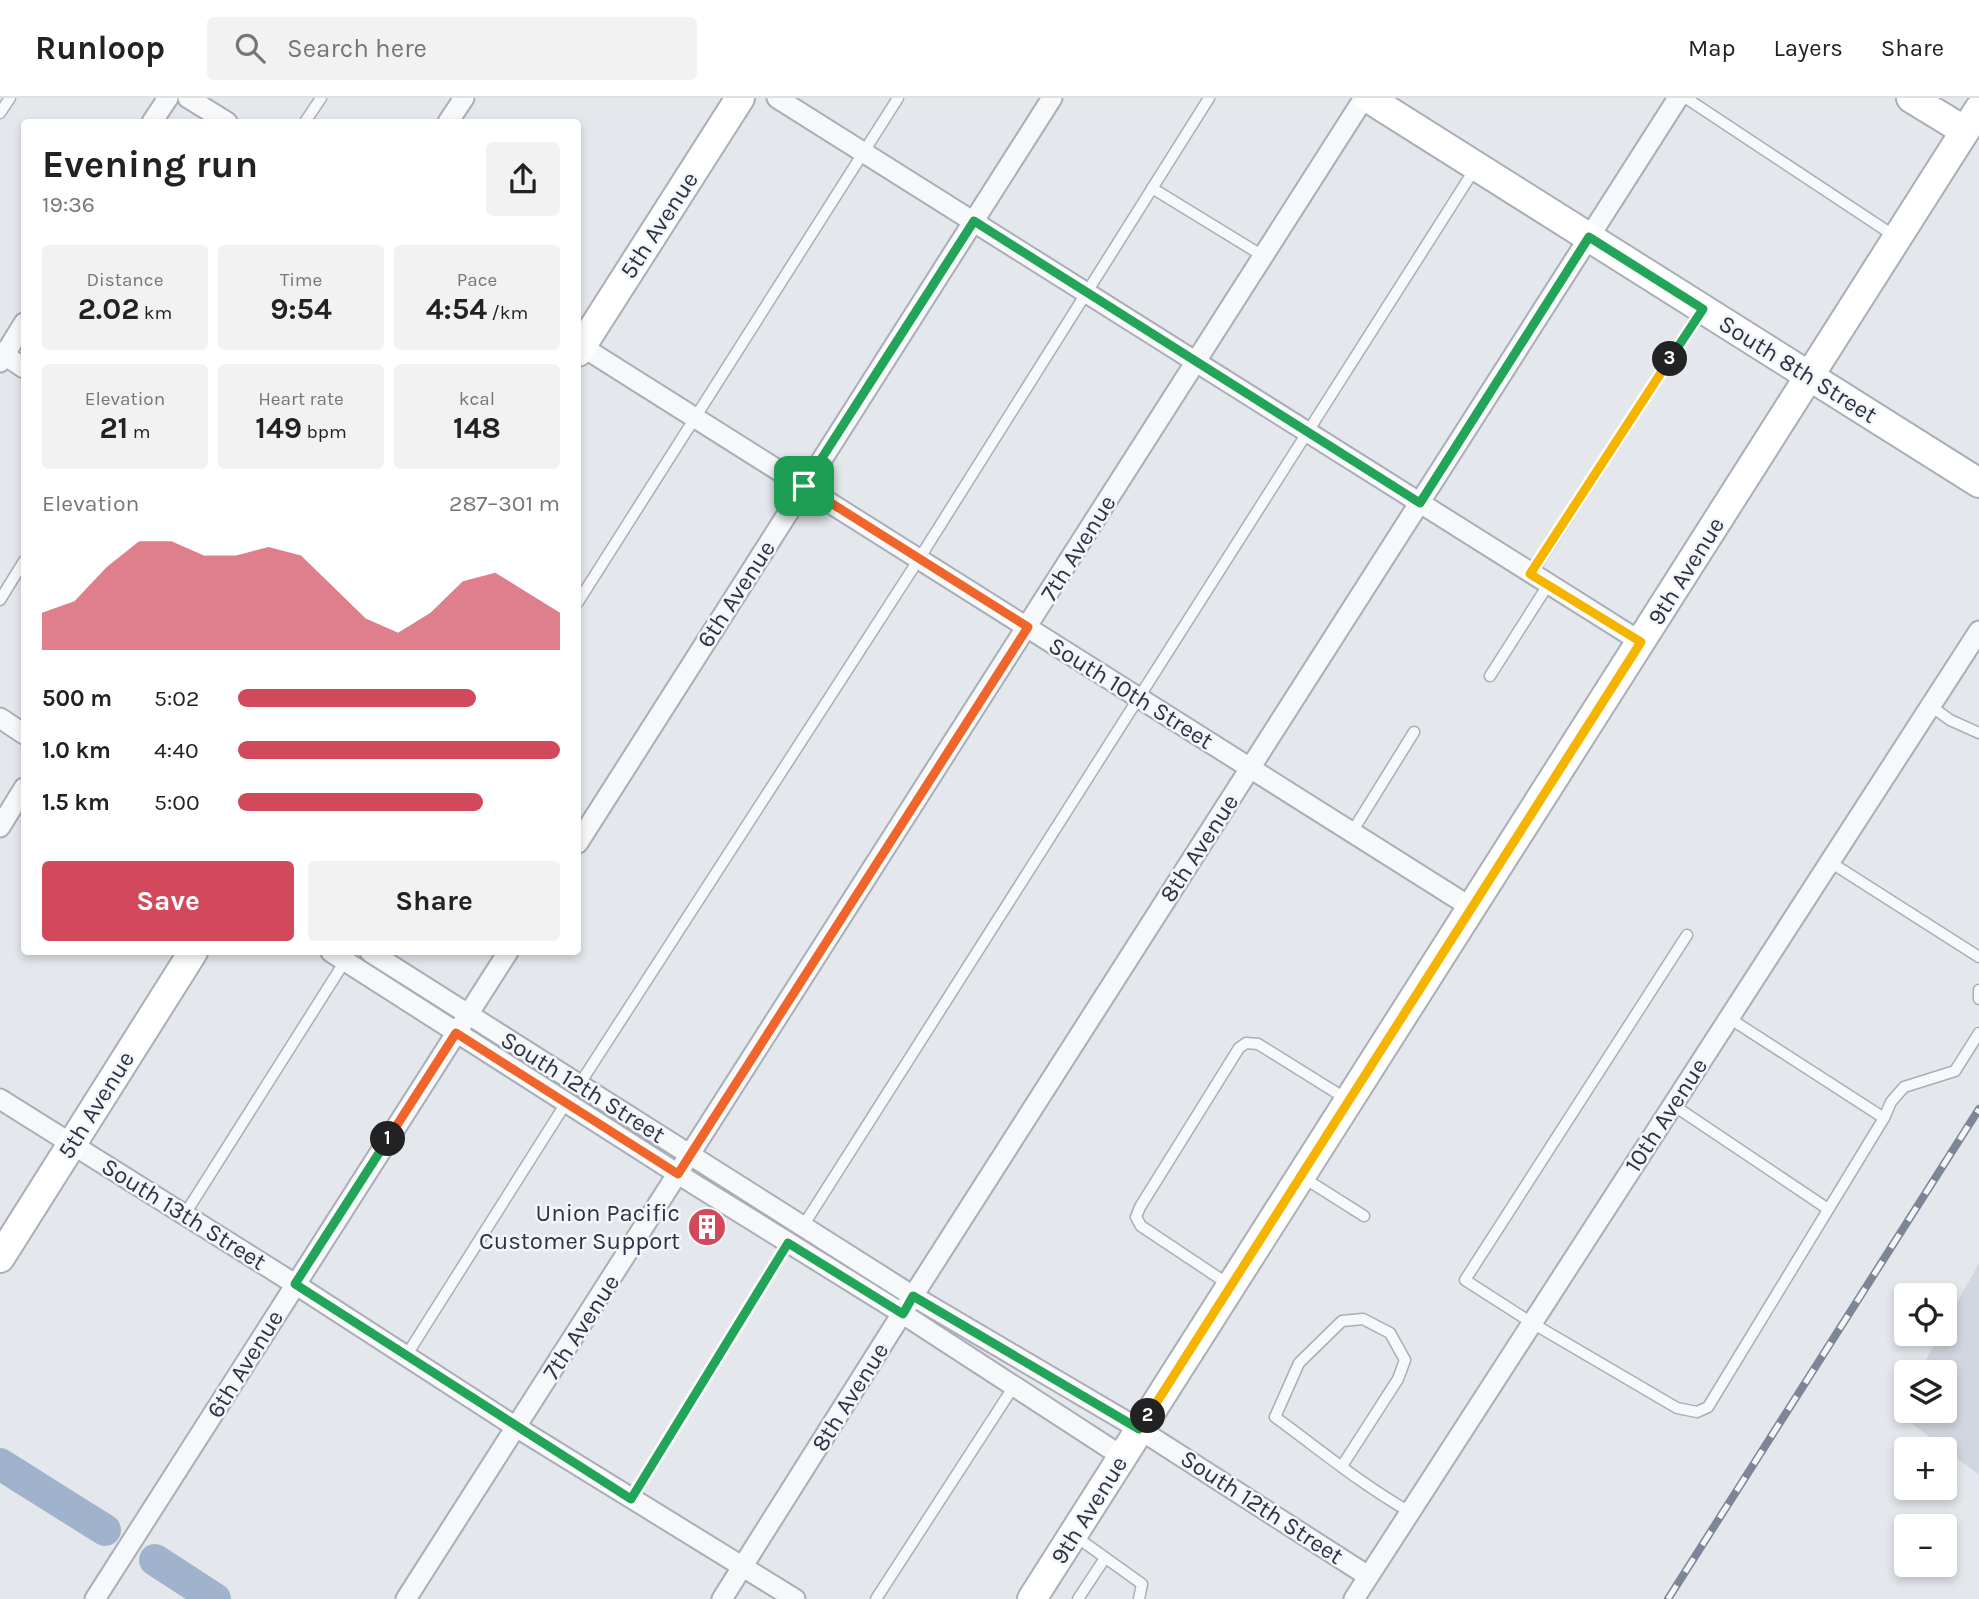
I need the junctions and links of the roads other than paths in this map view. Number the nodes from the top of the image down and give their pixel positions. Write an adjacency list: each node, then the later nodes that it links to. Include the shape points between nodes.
1 (9, 98): 15 (lane)
2 (168, 98): 16 (street)
3 (188, 98): 17 (street)
4 (321, 98): 18 (lane)
5 (464, 98): 19 (street)
6 (740, 98): 31 (main road, 5th Avenue)
7 (777, 98): 21 (street)
8 (898, 98): 21 (lane)
9 (1052, 98): 24 (street, 6th Avenue)
10 (1209, 98): 23 (lane)
11 (1366, 98): 22 (main road, South 8th Street); 27 (street, 7th Avenue)
12 (1678, 98): 25 (street, 8th Avenue)
13 (1686, 98): 26 (lane)
14 (1911, 98): 20 (main road)
15 (0, 113)
16 (154, 119)
17 (222, 119)
18 (307, 119)
19 (450, 119)
20 (1974, 127): 26 (main road, 9th Avenue)
21 (863, 152): 24 (street); 37 (lane)
22 (1476, 166): 25 (main road, South 8th Street); 38 (lane)
23 (1152, 188): 27 (lane); 28 (lane)
24 (974, 221): 28 (street); 40 (street, 6th Avenue)
25 (1589, 237): 29 (main road, South 8th Street); 41 (street, 8th Avenue)
26 (1897, 238): 36 (main road, 9th Avenue)
27 (1263, 256): 34 (street, 7th Avenue)
28 (1086, 293): 34 (street); 42 (lane)
29 (1703, 309): 36 (main road, South 8th Street); 44 (lane)
30 (21, 327): 33 (street)
31 (581, 345)
32 (581, 349): 37 (street, South 10th Street)
33 (1, 356): 35 (street)
34 (1196, 362): 38 (street); 48 (street, 7th Avenue)
35 (21, 366)
36 (1809, 376): 39 (main road, South 8th Street); 50 (main road, 9th Avenue)
37 (695, 418): 40 (street, South 10th Street); 46 (lane)
38 (1309, 433): 41 (street); 52 (lane)
39 (1979, 483)
40 (804, 486): 42 (street, South 10th Street); 62 (street, 6th Avenue)
41 (1420, 503): 44 (street); 58 (street, 8th Avenue)
42 (919, 559): 48 (street, South 10th Street); 77 (lane)
43 (21, 566): 47 (lane)
44 (1530, 574): 45 (street)
45 (1548, 585): 50 (street); 51 (lane)
46 (581, 597)
47 (0, 600)
48 (1028, 627): 52 (street, South 10th Street); 84 (street, 7th Avenue)
49 (1979, 631): 53 (street, 10th Avenue)
50 (1641, 642): 64 (main road, 9th Avenue)
51 (1490, 676)
52 (1139, 698): 58 (street, South 10th Street); 90 (lane)
53 (1931, 706): 57 (lane); 63 (street, 10th Avenue)
54 (0, 718): 55 (street)
55 (21, 732)
56 (1414, 733): 61 (lane)
57 (1979, 733)
58 (1251, 768): 61 (street, South 10th Street); 95 (street, 8th Avenue)
59 (21, 793): 60 (street)
60 (0, 827)
61 (1352, 832): 64 (street, South 10th Street)
62 (581, 837)
63 (1830, 862): 70 (lane); 74 (street, 10th Avenue)
64 (1472, 908): 79 (main road, 9th Avenue)
65 (1687, 935): 97 (lane, via 1465,1280)
66 (191, 955): 83 (main road, 5th Avenue)
67 (375, 955): 73 (street, South 12th Street)
68 (506, 955): 73 (street, 6th Avenue)
69 (338, 956): 75 (street); 88 (lane)
70 (1979, 957)
71 (1979, 990): 72 (lane)
72 (1979, 999)
73 (468, 1014): 75 (street, 6th Avenue); 77 (street, South 12th Street)
74 (1729, 1018): 81 (street, 10th Avenue); 82 (lane)
75 (456, 1033): 80 (street); 93 (street, 6th Avenue)
76 (1979, 1033): 82 (lane, via 1955,1071 1904,1087)
77 (579, 1085): 84 (street, South 12th Street)
78 (0, 1098): 83 (street, South 13th Street)
79 (1349, 1100): 86 (main road, 9th Avenue); 94 (lane, via 1258,1044 1239,1048 1136,1217 1141,1226)
80 (566, 1103): 85 (street); 98 (lane)
81 (1673, 1105): 87 (lane); 97 (street, 10th Avenue)
82 (1884, 1118): 87 (lane)
83 (72, 1144): 88 (street, South 13th Street); 92 (main road, 5th Avenue)
84 (691, 1155): 85 (street, 7th Avenue); 90 (street, South 12th Street)
85 (678, 1174): 91 (street); 100 (street, 7th Avenue)
86 (1300, 1176): 89 (lane); 94 (main road, 9th Avenue)
87 (1828, 1209): 97 (lane, via 1708,1408 1697,1412 1677,1408)
88 (185, 1214): 93 (street, South 13th Street)
89 (1364, 1216)
90 (803, 1226): 95 (street, South 12th Street)
91 (788, 1243): 96 (street); 104 (lane)
92 (0, 1258)
93 (295, 1284): 98 (street, South 13th Street); 110 (street, 6th Avenue)
94 (1230, 1286): 101 (main road, 9th Avenue)
95 (913, 1296): 96 (street, 8th Avenue); 101 (street, South 12th Street)
96 (903, 1314): 99 (street); 108 (street, 8th Avenue)
97 (1532, 1323): 105 (street, 10th Avenue)
98 (407, 1356): 100 (street, South 13th Street)
99 (1014, 1386): 102 (street); 114 (lane)
100 (516, 1427): 104 (street, South 13th Street); 111 (street, 7th Avenue)
101 (1139, 1429): 102 (main road, 9th Avenue); 109 (street, South 12th Street)
102 (1123, 1457): 106 (main road, 9th Avenue)
103 (1342, 1466): 103 (lane, via 1275,1417 1298,1363 1342,1321 1363,1319 1390,1333 1405,1360 1398,1379); 105 (lane)
104 (631, 1499): 108 (street, South 13th Street)
105 (1410, 1512): 109 (street, 10th Avenue)
106 (1073, 1535): 107 (lane); 115 (main road, 9th Avenue)
107 (1105, 1558): 116 (lane); 117 (lane, via 1142,1584)
108 (743, 1566): 112 (street, 8th Avenue); 113 (street, South 13th Street)
109 (1368, 1576): 118 (street, 10th Avenue)
110 (95, 1599)
111 (406, 1599)
112 (722, 1599)
113 (795, 1599)
114 (876, 1599)
115 (1032, 1599)
116 (1078, 1599)
117 (1139, 1599)
118 (1354, 1599)

